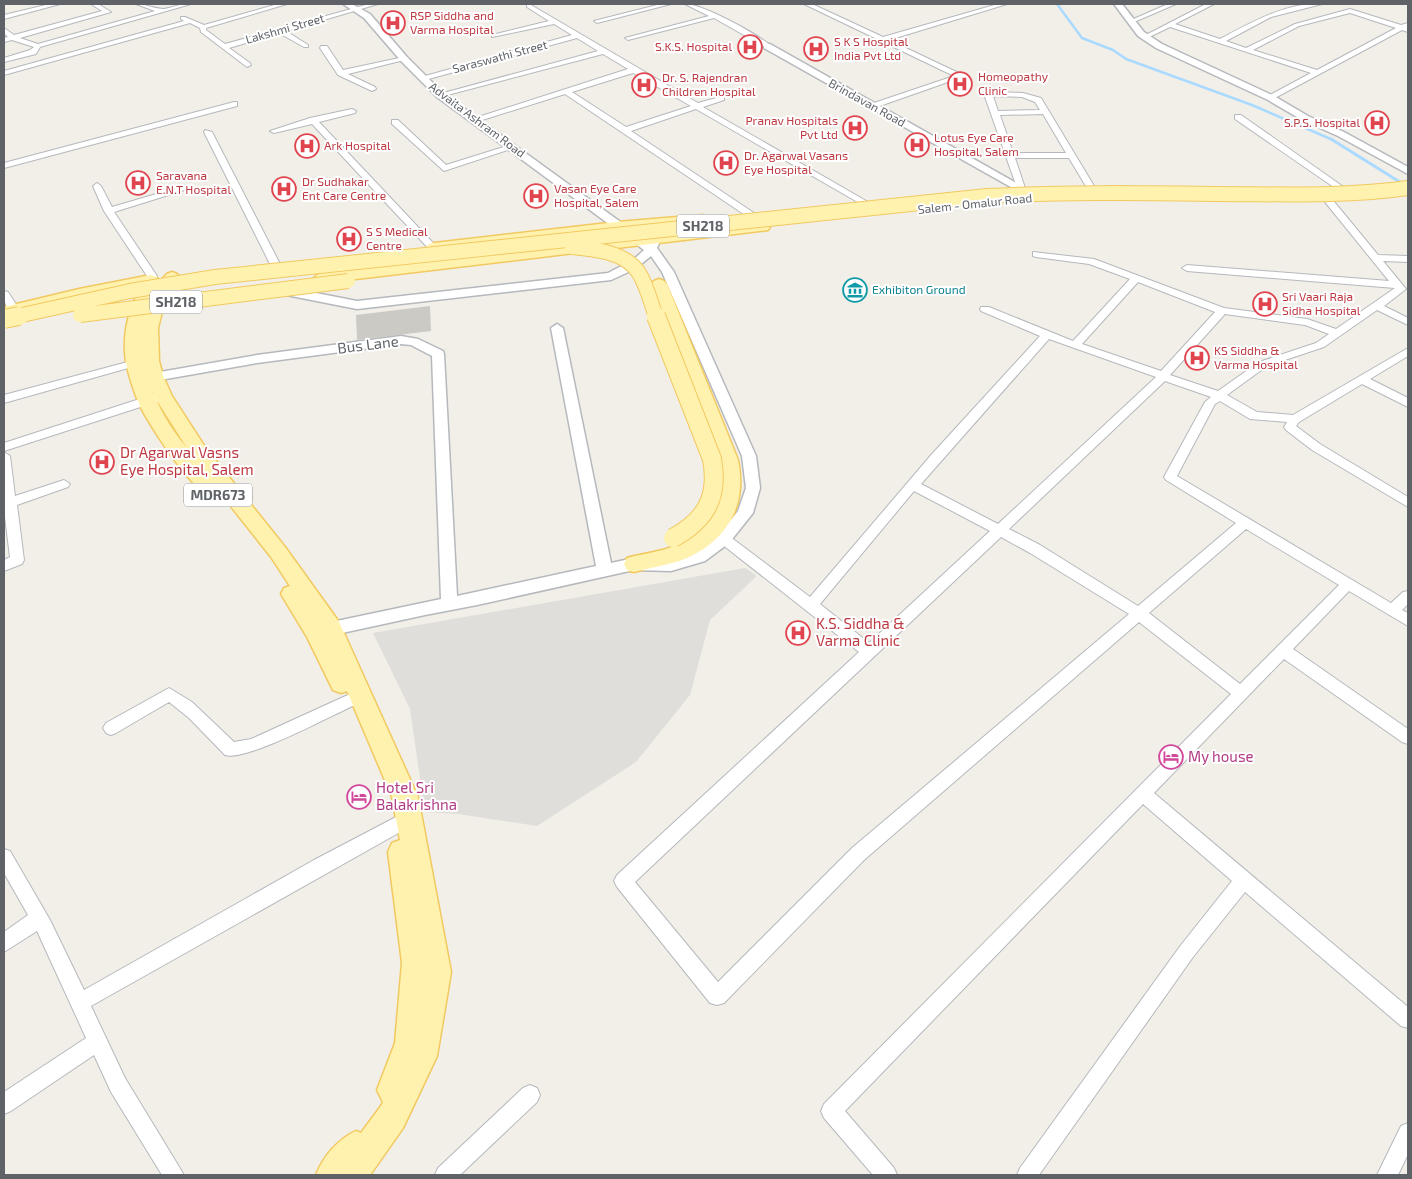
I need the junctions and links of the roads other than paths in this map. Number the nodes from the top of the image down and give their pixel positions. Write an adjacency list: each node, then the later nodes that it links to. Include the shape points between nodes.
1 (57, 4): 24 (street)
2 (94, 4): 38 (street, via 108,12)
3 (139, 4): 22 (street)
4 (188, 4): 22 (street)
5 (284, 4): 31 (street)
6 (347, 4): 20 (street, Advaita Ashram Road)
7 (375, 4): 20 (street, Lakshmi Street)
8 (540, 4): 29 (street, via 529,6)
9 (668, 4): 27 (street)
10 (688, 4): 23 (street)
11 (807, 4): 40 (street)
12 (1004, 4): 40 (street)
13 (1118, 4): 28 (street)
14 (1173, 4): 28 (street)
15 (1211, 4): 21 (street)
16 (1290, 4): 19 (street)
17 (1319, 4): 19 (street)
18 (1191, 6): 21 (street)
19 (1301, 7): 25 (street); 42 (street, via 1269,16)
20 (357, 9): 34 (street, Lakshmi Street); 50 (street, Advaita Ashram Road)
21 (1200, 9): 30 (street)
22 (162, 11): 26 (street); 43 (street)
23 (715, 16): 39 (street); 45 (street)
24 (4, 18)
25 (1330, 18): 32 (street, via 1350,11); 48 (street, via 1297,25)
26 (191, 21): 31 (street); 54 (street)
27 (597, 21)
28 (1132, 21): 37 (street)
29 (554, 22): 35 (street); 36 (street)
30 (1170, 25): 37 (street); 42 (street)
31 (203, 27): 46 (street, via 203,31)
32 (1406, 27): 56 (street)
33 (4, 30): 38 (street)
34 (280, 31): 44 (street); 46 (street, Lakshmi Street)
35 (494, 36)
36 (578, 36): 49 (street); 57 (street, Saraswathi Street)
37 (1146, 37): 62 (street, via 1180,57)
38 (13, 38): 41 (street); 43 (street)
39 (628, 38)
40 (883, 39): 65 (street, via 961,76)
41 (4, 40)
42 (1221, 42): 48 (street)
43 (38, 46): 51 (street, via 33,52)
44 (306, 46)
45 (767, 46): 65 (street, Brindavan Road)
46 (223, 47): 52 (street)
47 (324, 48): 55 (street)
48 (1247, 50): 56 (street)
49 (604, 52): 53 (street); 60 (street)
50 (404, 58): 55 (street); 57 (street, Advaita Ashram Road)
51 (4, 60)
52 (247, 65)
53 (634, 70): 59 (street); 64 (street)
54 (4, 73)
55 (341, 73): 58 (street)
56 (1317, 73): 62 (street)
57 (422, 78): 60 (street, Advaita Ashram Road)
58 (372, 90)
59 (566, 91): 70 (street); 73 (street)
60 (440, 95): 70 (street, Advaita Ashram Road)
61 (721, 98): 64 (street)
62 (1271, 98): 80 (street, via 1341,134)
63 (234, 104): 79 (street)
64 (697, 106): 73 (street); 87 (street)
65 (874, 106): 85 (street, Brindavan Road)
66 (352, 111): 71 (street)
67 (1046, 112): 68 (street); 68 (street, via 1038,100 1023,94 988,94); 78 (street)
68 (995, 113): 77 (street)
69 (1238, 117): 84 (street)
70 (476, 119): 76 (street, Advaita Ashram Road)
71 (313, 120): 74 (street); 94 (street)
72 (395, 122): 76 (street, via 444,168)
73 (626, 130): 89 (street)
74 (274, 131)
75 (208, 132): 98 (street)
76 (514, 147): 90 (street, Advaita Ashram Road)
77 (1010, 155): 78 (street); 85 (street)
78 (1072, 156): 82 (street)
79 (4, 166)
80 (1406, 183): 84 (main road); 86 (main road, Salem - Omalur Road / SH218); 91 (main road, SH218, bridge, via 1357,193 1091,192 987,196)
81 (97, 186): 88 (street)
82 (1090, 186): 84 (main road); 85 (main road)
83 (187, 188): 88 (street)
84 (1341, 188)
85 (1022, 192): 86 (main road, Salem - Omalur Road / SH218); 87 (main road); 93 (main road, Salem - Omalur Road / SH218)
86 (1328, 200): 96 (street)
87 (864, 202): 89 (main road)
88 (109, 211): 102 (street, via 152,276)
89 (751, 215): 90 (main road)
90 (616, 226): 92 (street, Advaita Ashram Road); 94 (main road)
91 (554, 240): 110 (main road, SH218, bridge, via 182,282); 134 (main road, bridge, via 609,244 634,254 646,263 659,284 732,472 732,494 715,526 705,537)
92 (636, 241): 93 (street, Advaita Ashram Road); 103 (main road); 112 (main road, SH218, bridge, via 568,255)
93 (653, 244): 103 (street, via 639,262 612,276 391,303 357,306); 133 (street, Advaita Ashram Road, via 749,456 753,488 746,513)
94 (432, 247): 98 (main road)
95 (1036, 254): 101 (street, via 1091,261)
96 (1376, 258): 97 (street); 104 (street)
97 (1408, 259)
98 (275, 264): 100 (main road)
99 (1187, 268): 104 (street)
100 (172, 277): 102 (main road); 106 (main road)
101 (1136, 278): 109 (street); 116 (street)
102 (151, 280): 106 (main road); 110 (main road)
103 (260, 286): 106 (main road)
104 (1402, 290): 107 (street)
105 (4, 294): 110 (street)
106 (151, 299): 112 (main road, via 43,316); 120 (main road, via 134,328)
107 (1376, 306): 111 (street); 114 (street)
108 (985, 309): 115 (street)
109 (1222, 310): 114 (street, via 1307,322); 118 (street)
110 (7, 313)
111 (1408, 322)
112 (4, 326): 134 (main road, bridge, via 45,313 191,287 543,248 585,248 609,253 631,264 642,278 716,472 710,505)
113 (557, 328): 137 (street)
114 (1337, 333): 121 (street, via 1320,345 1263,364)
115 (1047, 335): 116 (street); 128 (street)
116 (1075, 345): 118 (street)
117 (1408, 350): 119 (street)
118 (1164, 375): 121 (street); 132 (street)
119 (1362, 379): 123 (street); 124 (street)
120 (147, 383): 122 (street); 125 (street); 140 (street, Bus Lane, via 257,359 401,340 414,342 438,354); 145 (main road, via 278,552)
121 (1220, 396): 124 (street, via 1254,416); 131 (street, via 1211,402 1170,477)
122 (4, 399)
123 (1408, 403)
124 (1295, 419): 129 (street, via 1290,427 1316,447)
125 (4, 447)
126 (4, 456): 130 (street)
127 (64, 484): 130 (street)
128 (913, 485): 132 (street); 141 (street)
129 (1408, 503)
130 (7, 504): 136 (street, via 18,560)
131 (1246, 522): 138 (street); 143 (street)
132 (998, 530): 143 (street, via 1035,549); 147 (street)
133 (724, 539): 135 (street, Advaita Ashram Road, via 699,557 671,565); 141 (street)
134 (676, 545): 135 (main road)
135 (634, 564): 137 (street, Advaita Ashram Road)
136 (4, 566)
137 (605, 571): 140 (street, Advaita Ashram Road)
138 (1348, 584): 142 (street); 146 (street)
139 (1408, 596): 142 (street)
140 (449, 604): 145 (street, Advaita Ashram Road)
141 (812, 606): 147 (street)
142 (1393, 610): 144 (street)
143 (1138, 613): 147 (street, via 858,854 717,996 623,881); 148 (street)
144 (1408, 620)
145 (323, 630): 149 (main road); 166 (main road, via 405,797 437,972 422,1056 392,1118)
146 (1283, 650): 148 (street); 151 (street)
147 (869, 651)
148 (1241, 693): 152 (street)
149 (350, 700): 150 (street, via 253,745 231,750 188,706 169,694); 153 (main road, via 385,778)
150 (111, 728)
151 (1408, 737)
152 (1142, 794): 155 (street); 168 (street, via 831,1111)
153 (396, 825): 158 (street); 165 (main road, via 416,963 410,1042 381,1117)
154 (4, 857): 156 (street)
155 (1244, 880): 159 (street); 169 (street, via 1187,951)
156 (39, 918): 157 (street); 158 (street)
157 (4, 943)
158 (79, 1003): 160 (street)
159 (1408, 1019)
160 (98, 1041): 162 (street); 164 (street, via 118,1085)
161 (530, 1095): 167 (street)
162 (4, 1104)
163 (1408, 1133): 170 (street)
164 (174, 1175)
165 (332, 1175)
166 (351, 1175)
167 (445, 1175)
168 (886, 1175)
169 (1027, 1175)
170 (1387, 1175)

